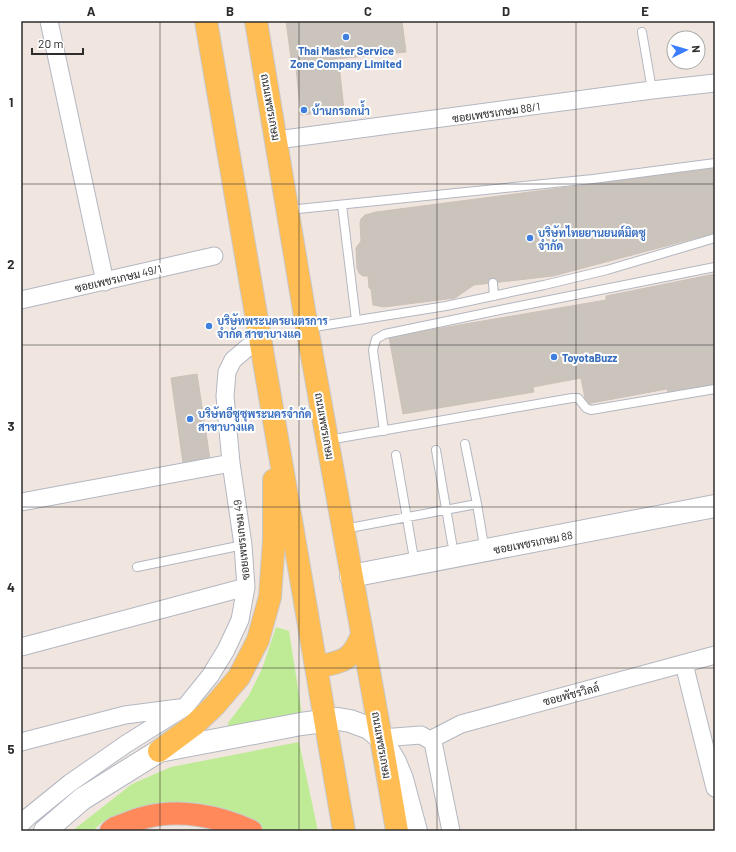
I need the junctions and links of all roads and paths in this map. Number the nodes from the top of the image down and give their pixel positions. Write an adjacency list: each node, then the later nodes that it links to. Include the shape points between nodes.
1 (49, 21): 14 (street)
2 (206, 21): 20 (main road)
3 (256, 21): 7 (main road, ถนนเพชรเกษม)
4 (642, 32): 6 (lane)
5 (715, 83): 6 (street, ซอยเพชรเกษม 88/1)
6 (652, 90): 7 (street, ซอยเพชรเกษม 88/1)
7 (277, 140): 10 (main road, ถนนเพชรเกษม)
8 (715, 163): 9 (lane, via 483,195)
9 (342, 205): 10 (lane); 18 (lane)
10 (288, 210): 19 (main road, ถนนเพชรเกษม)
11 (715, 238): 16 (lane, via 607,270)
12 (214, 256): 14 (street, ซอยเพชรเกษม 49/1)
13 (715, 267): 23 (lane, via 385,334 376,339 373,350)
14 (105, 282): 17 (street, ซอยเพชรเกษม 49/1)
15 (493, 283): 16 (lane)
16 (494, 296): 18 (lane)
17 (21, 300)
18 (356, 320): 19 (lane)
19 (307, 328): 24 (main road, ถนนเพชรเกษม)
20 (260, 337): 22 (main road); 28 (street, ซอยเพชรเกษม 49, via 233,360 227,372 225,396)
21 (715, 389): 23 (lane, via 591,410 578,398 572,398)
22 (271, 402): 46 (main road); 52 (main road, via 274,482 273,570 270,597 258,640 239,677 215,705 194,725)
23 (384, 431): 24 (lane)
24 (327, 440): 34 (main road, ถนนเพชรเกษม)
25 (465, 444): 30 (lane)
26 (436, 450): 32 (lane)
27 (396, 455): 33 (lane)
28 (231, 463): 29 (street); 37 (street, ซอยเพชรเกษม 49)
29 (21, 502)
30 (477, 504): 32 (lane); 35 (lane)
31 (715, 506): 40 (main road, ซอยเพชรเกษม 88)
32 (447, 510): 33 (lane); 36 (lane)
33 (406, 517): 34 (lane); 38 (lane)
34 (343, 530): 40 (main road, ถนนเพชรเกษม)
35 (482, 540)
36 (452, 542)
37 (243, 545): 39 (lane); 41 (street, ซอยเพชรเกษม 49)
38 (413, 553)
39 (137, 567)
40 (351, 576): 42 (main road, ถนนเพชรเกษม)
41 (246, 587): 43 (street); 47 (street, ซอยเพชรเกษม 49, via 240,620 226,650 210,676)
42 (362, 635): 46 (main road, via 350,657); 49 (main road, ถนนเพชรเกษม)
43 (21, 647)
44 (715, 656): 45 (street, ซอยพัชรวิลล์)
45 (684, 664): 50 (street, ซอยพัชรวิลล์, via 461,724); 53 (street)
46 (317, 667): 48 (main road)
47 (185, 707): 51 (street, via 125,715); 54 (street, ซอยเพชรเกษม 49, via 70,783)
48 (326, 720): 49 (main road, via 350,721 369,728); 52 (main road); 58 (main road)
49 (381, 738): 50 (street, via 422,735); 59 (main road, ถนนเพชรเกษม); 60 (main road, via 398,768)
50 (430, 740): 61 (street, via 436,752)
51 (21, 742)
52 (159, 751): 55 (main road, via 82,799)
53 (715, 788)
54 (21, 824)
55 (45, 831)
56 (111, 831): 57 (highway, via 144,818 176,813 203,816 240,825)
57 (251, 831)
58 (344, 831)
59 (397, 831)
60 (416, 831)
61 (451, 831)

